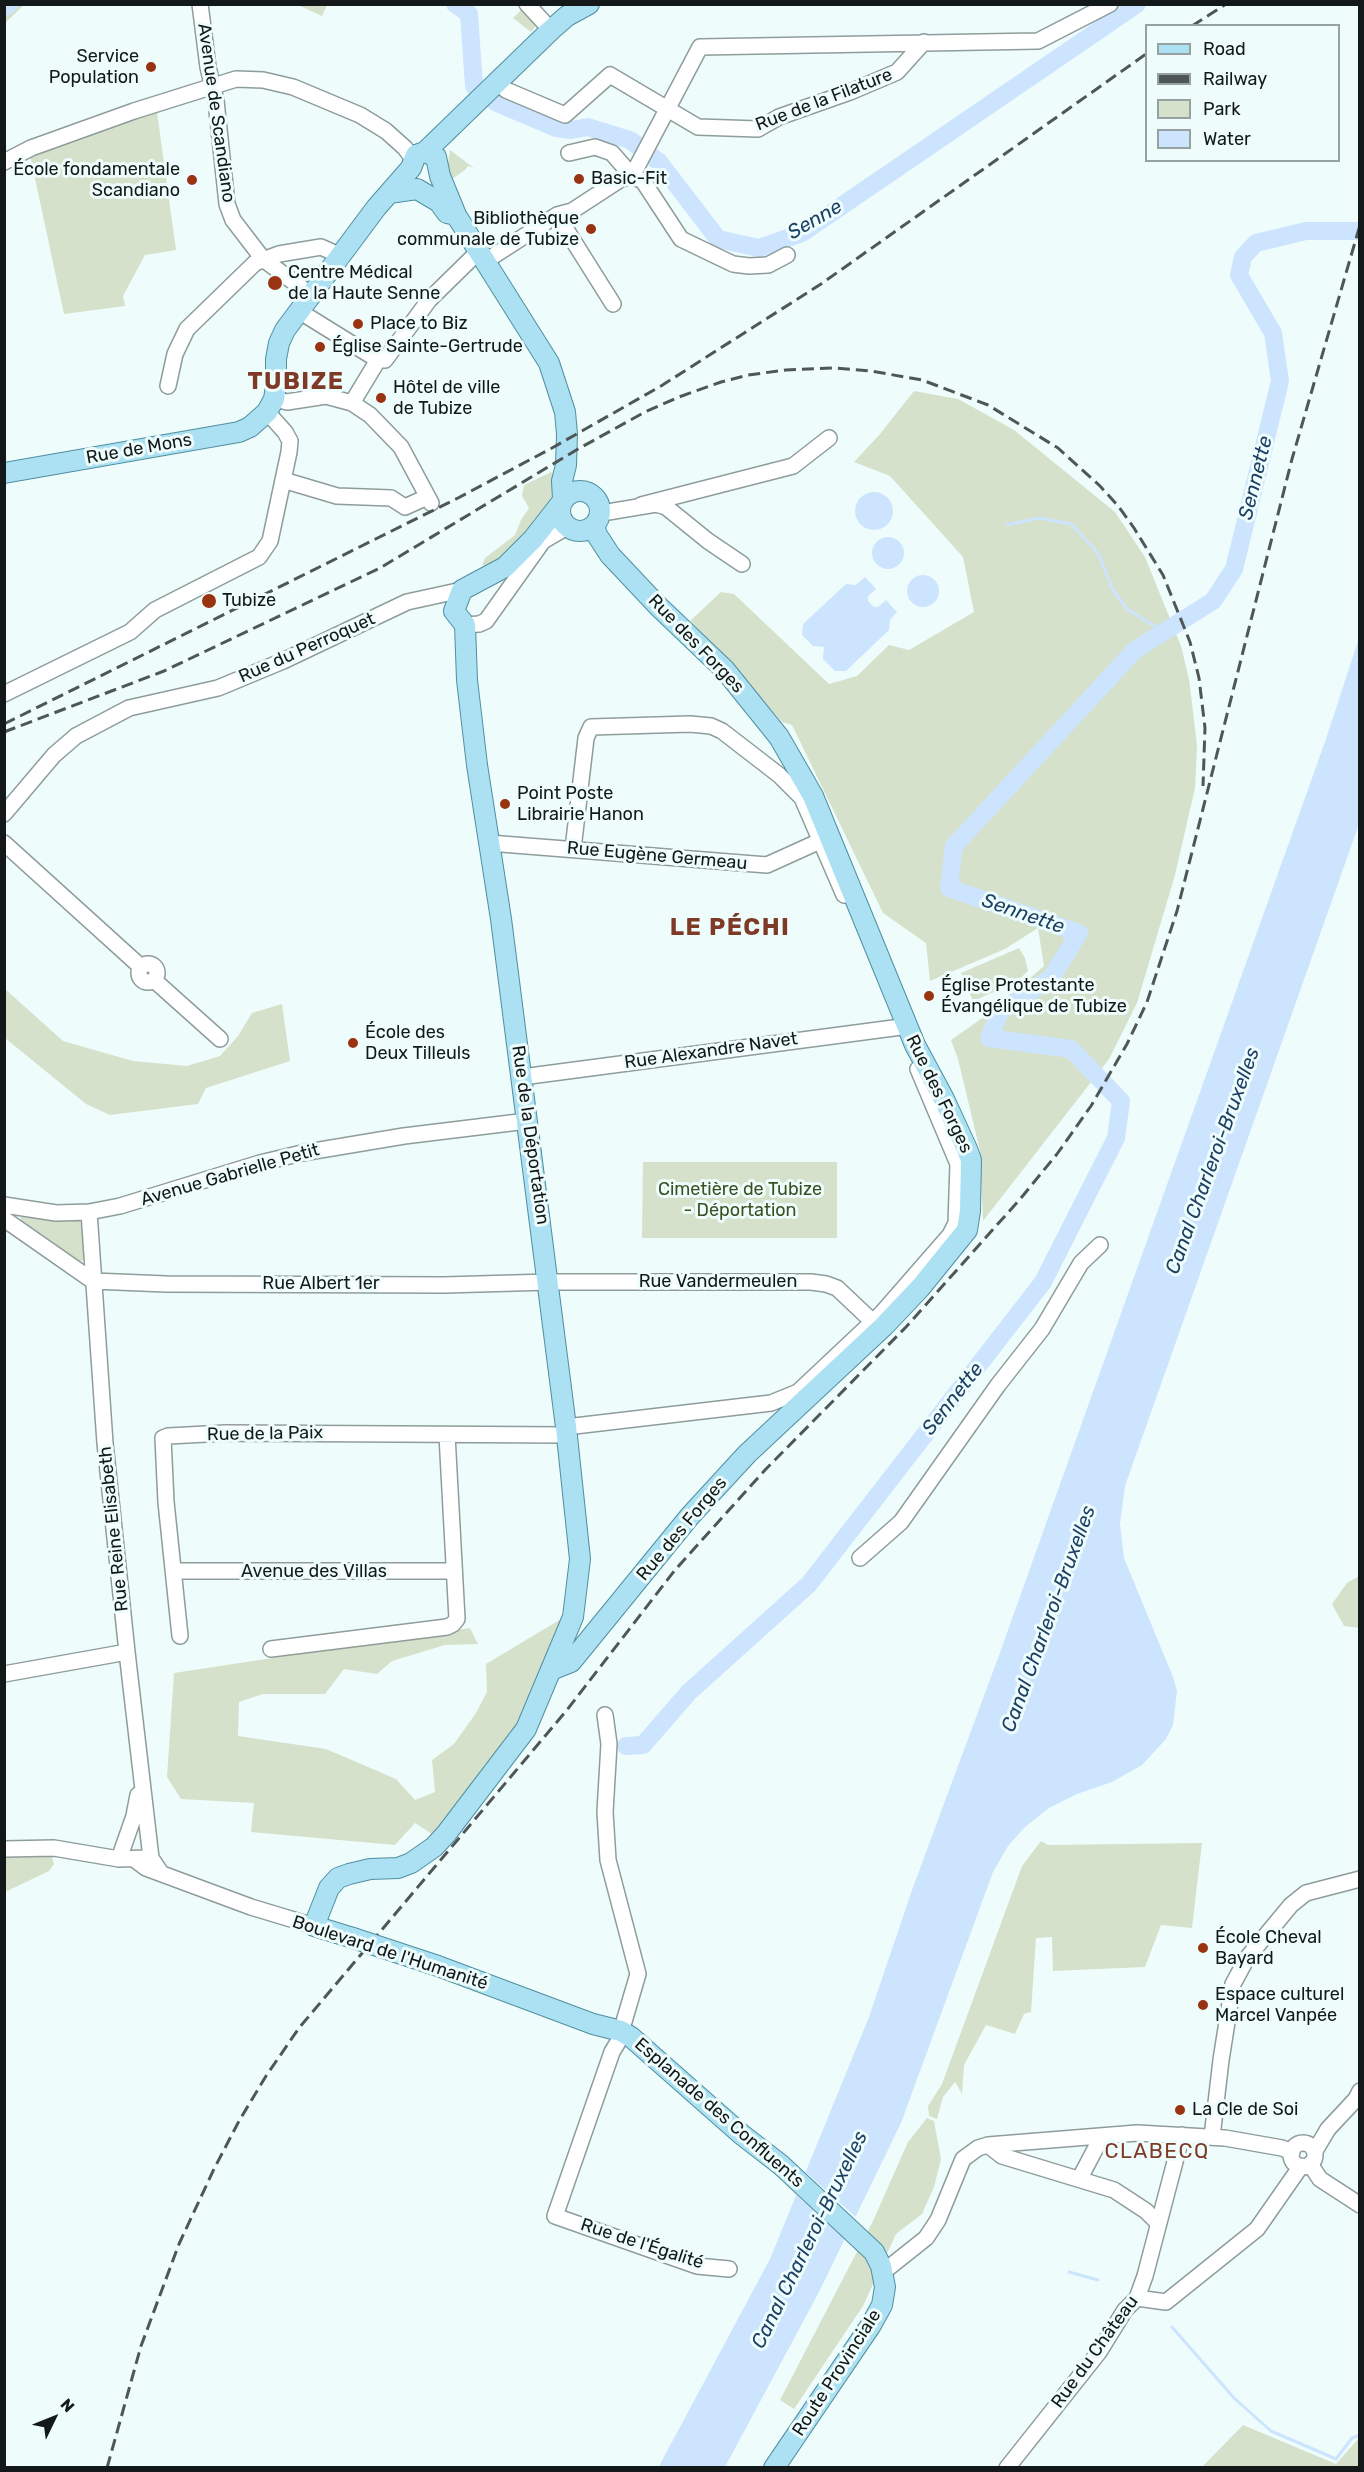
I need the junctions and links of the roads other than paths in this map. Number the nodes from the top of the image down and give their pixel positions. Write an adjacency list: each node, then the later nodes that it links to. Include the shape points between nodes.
1 (200, 4): 8 (street, Avenue de Scandiano)
2 (527, 4): 5 (street)
3 (1110, 4): 6 (street, Rue de la Filature, via 1038,40)
4 (587, 5): 5 (main road)
5 (551, 30): 7 (main road)
6 (924, 42): 9 (street, Rue de la Filature, via 897,72 779,117 758,129 698,127); 9 (street, Rue de la Filature, via 700,46)
7 (495, 83): 9 (street, Rue de la Filature, via 566,115 610,75); 12 (main road)
8 (213, 85): 11 (street, via 31,148); 12 (street, via 263,80 293,87 386,131); 20 (street, Avenue de Scandiano, via 227,204 233,220)
9 (668, 108): 13 (street)
10 (569, 153): 13 (street, via 595,147 612,153)
11 (4, 162)
12 (422, 162): 14 (main road); 15 (main road)
13 (635, 170): 16 (street, via 572,211); 17 (street, via 681,238 733,264 768,265)
14 (391, 191): 15 (main road, via 417,189 439,202 447,213); 18 (main road)
15 (456, 215): 19 (main road)
16 (557, 215): 19 (street); 22 (street)
17 (787, 255)
18 (340, 256): 20 (street, via 321,247); 21 (main road)
19 (481, 257): 24 (street, via 429,300 385,360); 29 (main road, via 549,363 565,412)
20 (263, 259): 21 (street, Avenue de Scandiano); 25 (street, via 187,329 175,354)
21 (311, 295): 23 (main road)
22 (613, 303)
23 (300, 311): 24 (street); 27 (main road, via 279,343)
24 (378, 360): 26 (street)
25 (168, 386)
26 (352, 403): 27 (street, via 326,396); 31 (street, via 370,415 401,447 429,500 405,507 391,498 337,496)
27 (271, 406): 30 (main road, Rue de Mons, via 250,427 239,432); 31 (street, via 290,441)
28 (829, 438): 34 (street, via 793,466)
29 (566, 465): 32 (main road); 33 (main road)
30 (4, 473)
31 (283, 480): 41 (street, via 270,541 259,557 155,610 130,632)
32 (587, 491): 33 (main road, via 574,491); 35 (main road, via 598,500)
33 (562, 501): 36 (main road, via 560,516); 38 (main road, via 533,539 504,567)
34 (641, 505): 35 (street); 37 (street, via 666,507)
35 (598, 520): 36 (main road, via 581,531); 42 (main road, Rue des Forges, via 597,535 610,555 724,670 779,737)
36 (567, 527): 40 (street, via 543,541 486,621 479,624)
37 (742, 564)
38 (462, 590): 39 (street, Rue du Perroquet); 40 (main road, Rue de la Déportation, via 455,603)
39 (432, 597): 40 (street, via 444,600); 43 (street, Rue du Perroquet, via 407,602 218,688 129,708 76,736 54,755)
40 (460, 618): 46 (main road, Rue de la Déportation)
41 (5, 694)
42 (812, 804): 44 (street, Rue des Forges); 47 (street, Rue des Forges, via 711,726 591,727 586,738); 60 (main road, Rue des Forges, via 915,1045 967,1149 971,1160 970,1211 968,1230 920,1288)
43 (4, 814)
44 (820, 841): 47 (street, Rue Eugène Germeau, via 767,865); 48 (street, Rue des Forges)
45 (4, 843): 49 (street, via 141,967 146,964 155,968 154,980)
46 (489, 843): 47 (street, Rue Eugène Germeau); 50 (main road, Rue de la Déportation)
47 (573, 849)
48 (901, 1027): 50 (street, Rue Alexandre Navet); 58 (street, Rue des Forges, via 958,1164 956,1223 950,1235)
49 (220, 1039)
50 (522, 1077): 51 (main road, Rue de la Déportation)
51 (527, 1121): 53 (street, Avenue Gabrielle Petit, via 302,1152); 57 (main road, Rue de la Déportation)
52 (4, 1205): 53 (street, Avenue Gabrielle Petit, via 56,1213)
53 (88, 1212): 56 (street, Rue Reine Elisabeth)
54 (4, 1219): 56 (street)
55 (1100, 1245): 63 (street, via 1080,1263 1042,1329 901,1521)
56 (93, 1281): 57 (street, Rue Albert 1er, via 433,1285); 70 (street, Rue Reine Elisabeth)
57 (549, 1282): 58 (street, Rue Vandermeulen, via 826,1284 848,1296); 61 (main road, Rue de la Déportation)
58 (873, 1322): 59 (street, Rue des Forges)
59 (798, 1392): 60 (street); 61 (street, Rue des Forges, via 771,1403)
60 (793, 1412): 67 (main road, Rue des Forges, via 712,1491)
61 (566, 1431): 62 (street, Rue de la Paix); 66 (main road, Rue de la Déportation, via 580,1559)
62 (447, 1435): 64 (street, Rue de la Paix, via 220,1433 163,1438); 65 (street)
63 (860, 1558)
64 (175, 1571): 65 (street, Avenue des Villas); 68 (street, Rue de la Paix)
65 (453, 1571): 69 (street, via 457,1619 447,1627)
66 (573, 1617): 67 (street, via 585,1627); 71 (main road, Rue de la Déportation)
67 (598, 1630): 71 (main road, Rue des Forges, via 570,1662)
68 (180, 1636)
69 (271, 1649)
70 (127, 1652): 72 (street); 74 (street, Rue Reine Elisabeth)
71 (551, 1670): 81 (main road, Rue de la Déportation, via 526,1729 434,1847 398,1868 370,1869 339,1878 329,1888)
72 (4, 1674)
73 (605, 1714): 82 (street, via 609,1744 605,1812 608,1860 638,1974)
74 (141, 1777): 77 (street, Rue Reine Elisabeth); 78 (street, Rue Reine Elisabeth, via 134,1816)
75 (4, 1849): 78 (street, via 54,1848)
76 (135, 1858): 77 (street); 78 (street); 79 (street, Boulevard de l'Humanité, via 146,1868)
77 (151, 1858): 79 (street)
78 (119, 1859)
79 (161, 1873): 81 (street, Boulevard de l'Humanité)
80 (1359, 1879): 86 (street, via 1306,1893 1291,1905 1247,1958 1233,1984)
81 (314, 1926): 82 (main road, Boulevard de l'Humanité, bridge)
82 (621, 2031): 92 (main road, Esplanade des Confluents, via 781,2165); 93 (street, Rue de l'Égalité, via 555,2216 697,2266)
83 (1359, 2091): 88 (street)
84 (1182, 2135): 85 (street); 86 (street); 91 (street, Rue du Château)
85 (1102, 2136): 87 (street); 89 (street)
86 (1212, 2137): 88 (street)
87 (988, 2145): 89 (street, via 1002,2156); 94 (street, via 963,2159 938,2220 926,2238)
88 (1304, 2155): 90 (street, via 1320,2179); 95 (street, via 1257,2229 1166,2302)
89 (1080, 2178): 91 (street, via 1114,2190)
90 (1359, 2205)
91 (1158, 2223): 95 (street, Rue du Château)
92 (868, 2244): 94 (main road, Route Provinciale)
93 (729, 2269)
94 (882, 2273): 96 (main road, Route Provinciale, via 882,2305 871,2325)
95 (1137, 2298): 97 (street, Rue du Château)
96 (774, 2468)
97 (1007, 2468)

